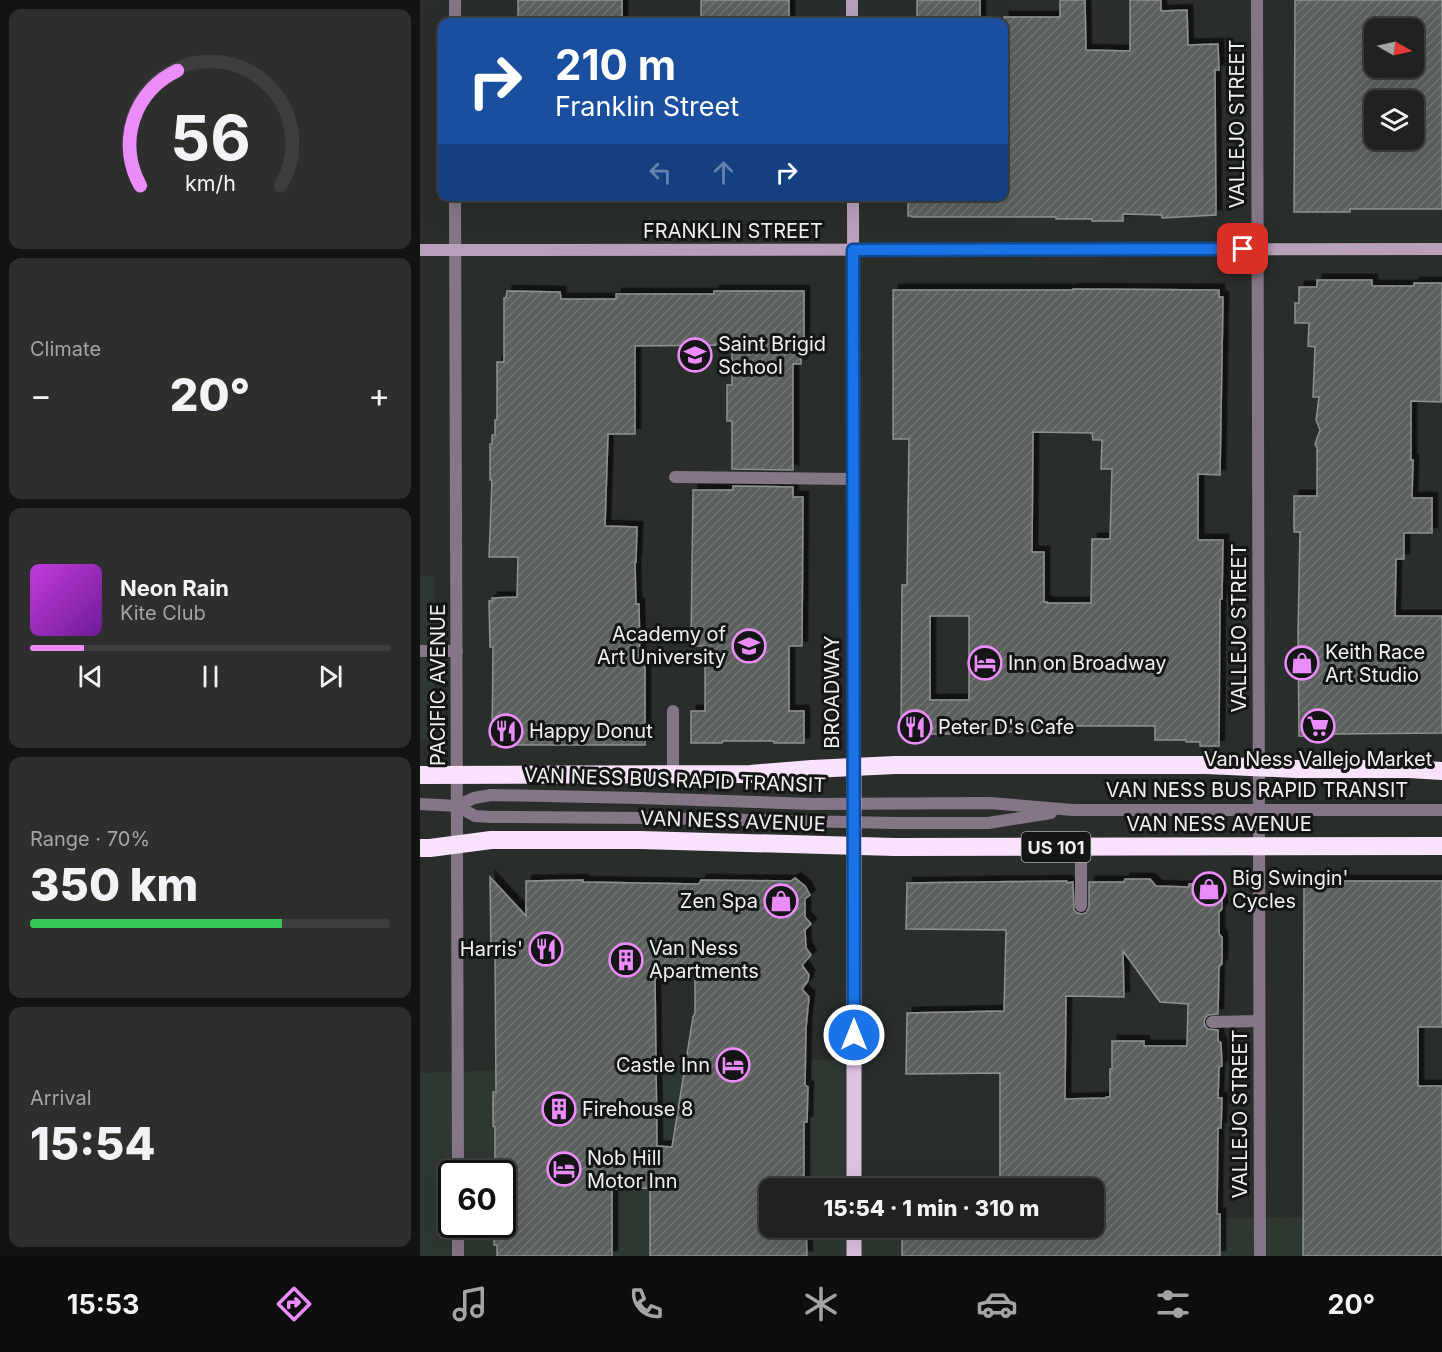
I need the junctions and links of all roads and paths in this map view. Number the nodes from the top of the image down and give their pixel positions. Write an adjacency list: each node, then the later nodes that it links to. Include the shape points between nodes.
1 (455, 0): 4 (street)
2 (852, 0): 5 (main road)
3 (1257, 0): 8 (street, VALLEJO STREET)
4 (455, 18)
5 (852, 18)
6 (455, 201): 11 (street, PACIFIC AVENUE)
7 (852, 201): 12 (main road, BROADWAY)
8 (1257, 248): 9 (main road, FRANKLIN STREET); 12 (main road, FRANKLIN STREET); 19 (street, VALLEJO STREET)
9 (1442, 249)
10 (420, 250): 11 (main road, FRANKLIN STREET)
11 (456, 250): 12 (main road, FRANKLIN STREET); 16 (street, PACIFIC AVENUE)
12 (853, 250): 14 (main road, BROADWAY)
13 (675, 477): 14 (street)
14 (853, 479): 18 (main road, BROADWAY)
15 (420, 651): 16 (street)
16 (457, 651): 23 (street, PACIFIC AVENUE)
17 (673, 711): 21 (street)
18 (854, 767): 19 (highway); 21 (highway); 25 (main road, BROADWAY)
19 (1258, 767): 20 (highway); 28 (street, VALLEJO STREET)
20 (1442, 771)
21 (673, 774): 23 (highway)
22 (420, 775): 23 (highway)
23 (457, 775): 26 (street, PACIFIC AVENUE)
24 (420, 804): 26 (street, VAN NESS BUS RAPID TRANSIT)
25 (854, 804): 26 (street, VAN NESS BUS RAPID TRANSIT, via 491,795); 27 (street, VAN NESS BUS RAPID TRANSIT, via 990,803); 30 (main road, BROADWAY)
26 (457, 806): 30 (street, VAN NESS BUS RAPID TRANSIT, via 475,816 491,817); 31 (street, PACIFIC AVENUE)
27 (1073, 810): 28 (street, VAN NESS BUS RAPID TRANSIT); 30 (street, VAN NESS BUS RAPID TRANSIT, via 988,823)
28 (1258, 810): 29 (street, VAN NESS BUS RAPID TRANSIT); 32 (street, VALLEJO STREET)
29 (1442, 810)
30 (854, 822): 34 (main road, BROADWAY)
31 (458, 845): 34 (highway, VAN NESS AVENUE / US 101, via 491,840 640,840); 35 (highway, VAN NESS AVENUE / US 101); 40 (street, PACIFIC AVENUE)
32 (1258, 846): 33 (highway, VAN NESS AVENUE / US 101); 36 (highway, VAN NESS AVENUE / US 101); 39 (street, VALLEJO STREET)
33 (1442, 846)
34 (854, 847): 36 (highway, VAN NESS AVENUE / US 101); 41 (main road, BROADWAY)
35 (420, 848)
36 (1081, 848): 37 (street)
37 (1081, 906)
38 (1212, 1022): 39 (street)
39 (1259, 1022): 46 (street, VALLEJO STREET)
40 (458, 1160)
41 (854, 1178)
42 (458, 1238): 44 (street)
43 (854, 1238): 45 (main road)
44 (458, 1256)
45 (854, 1256)
46 (1260, 1256)

